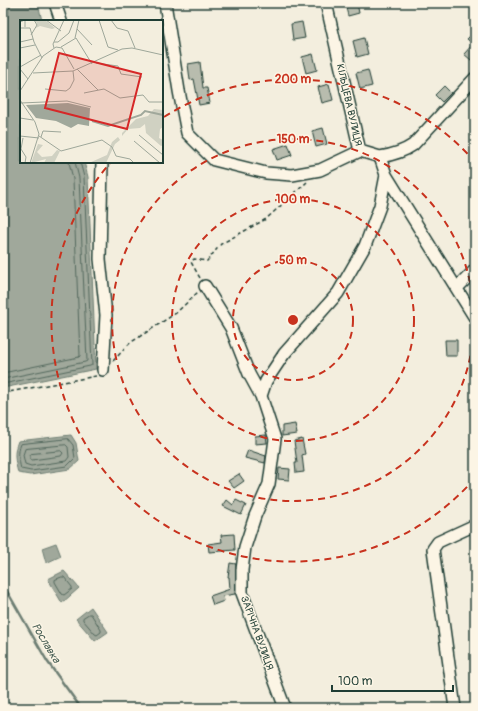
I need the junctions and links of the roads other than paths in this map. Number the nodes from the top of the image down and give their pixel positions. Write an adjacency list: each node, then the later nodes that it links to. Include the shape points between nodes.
1 (55, 3): 4 (street)
2 (165, 3): 6 (street, КІЛЬЦЕВА ВУЛИЦЯ, via 187,133 214,160 266,173 292,175 320,170)
3 (326, 3): 6 (street, КІЛЬЦЕВА ВУЛИЦЯ)
4 (60, 20)
5 (475, 78): 7 (street, via 413,145 398,153)
6 (360, 151): 7 (street)
7 (380, 157): 9 (street)
8 (102, 163): 14 (street, via 100,259 106,315)
9 (386, 175): 12 (street); 15 (street, via 380,206 365,246 338,293 284,354 266,380)
10 (475, 270): 12 (street)
11 (205, 286): 15 (street, ЗАРІЧНА ВУЛИЦЯ, via 231,328 249,374)
12 (457, 288): 13 (street)
13 (475, 318)
14 (103, 370)
15 (261, 396): 17 (street, ЗАРІЧНА ВУЛИЦЯ, via 275,439 269,484 245,547 242,593)
16 (475, 525): 18 (street, via 438,542 433,550)
17 (285, 708)
18 (455, 708)

